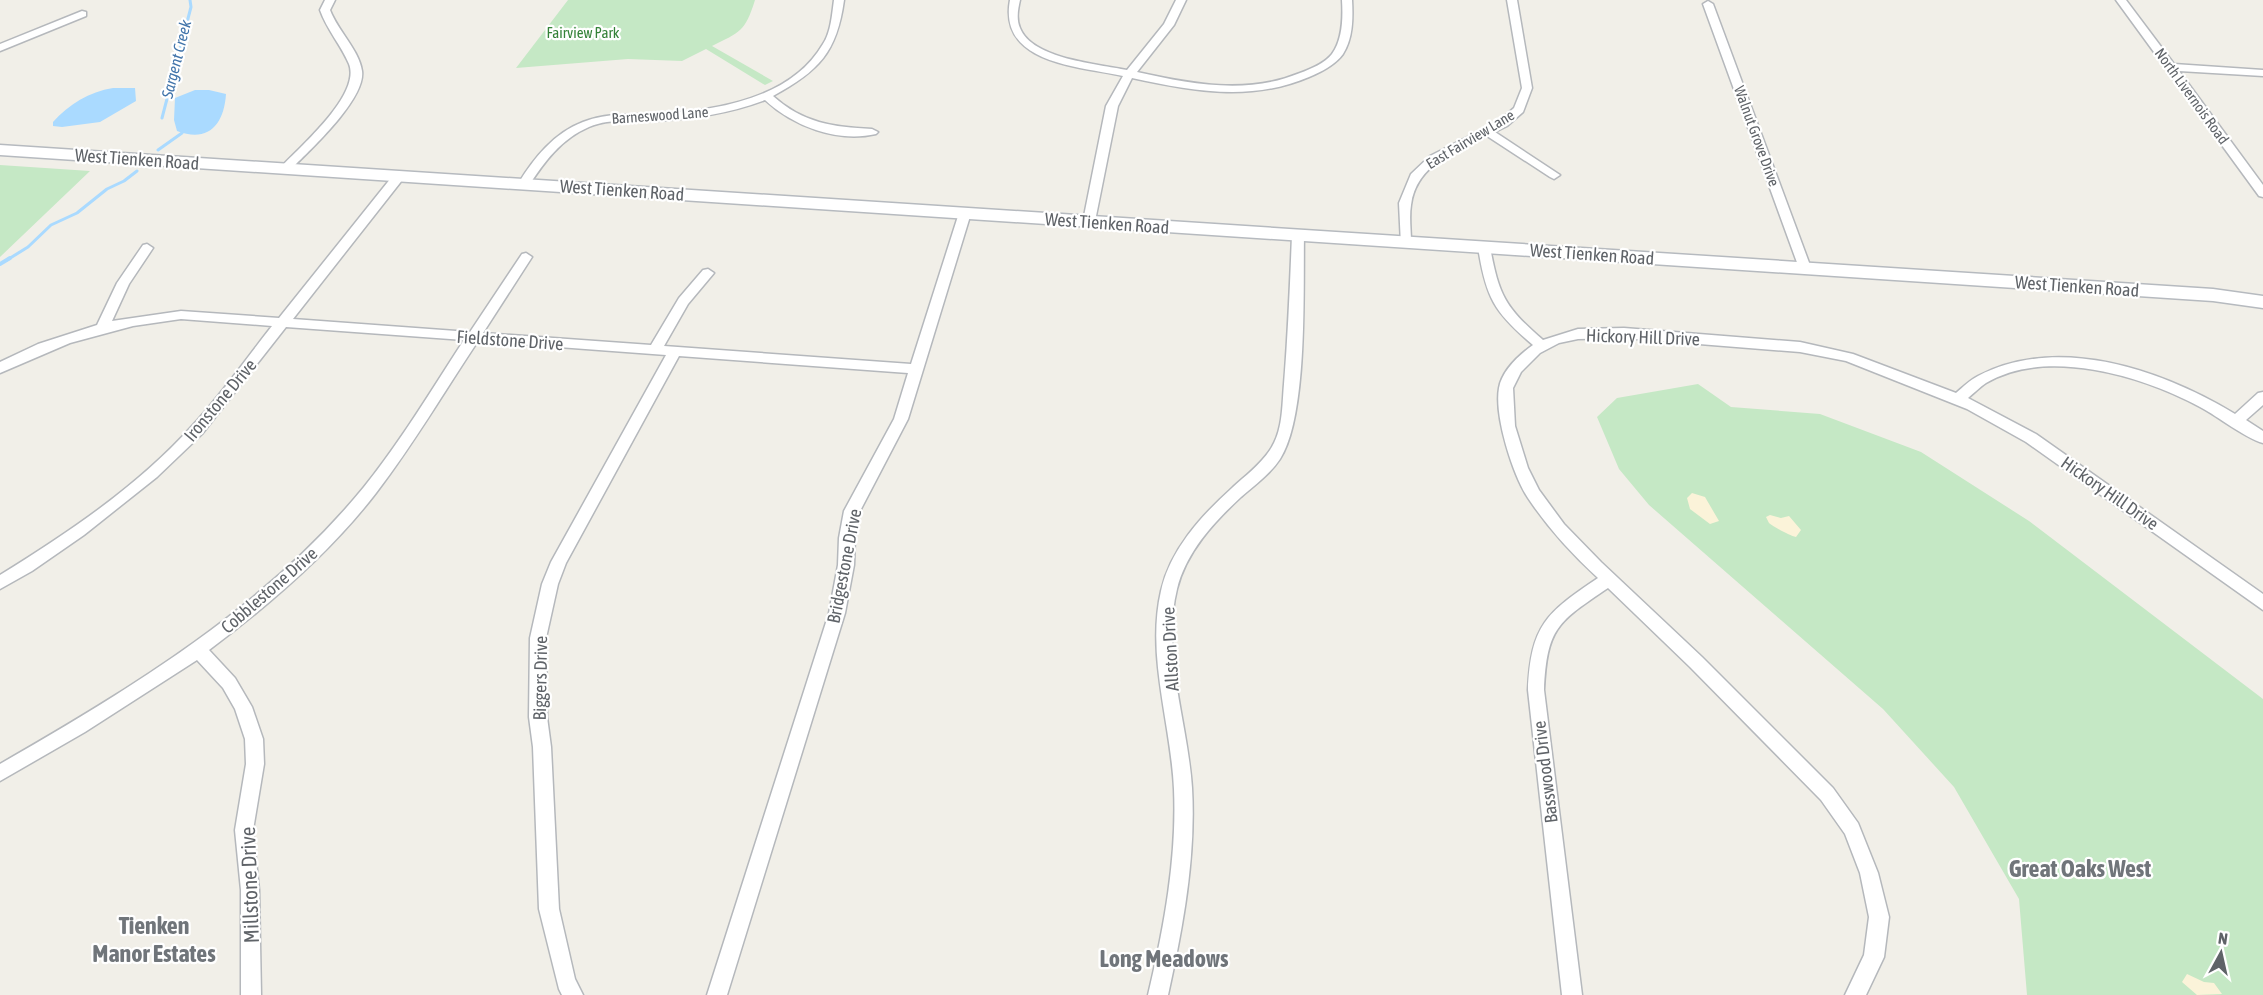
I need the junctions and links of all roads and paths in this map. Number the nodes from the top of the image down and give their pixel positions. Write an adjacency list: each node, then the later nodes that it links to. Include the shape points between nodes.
1 (330, 0): 18 (street, via 325,10 328,22 355,65 355,87)
2 (839, 0): 14 (street, Barneswood Lane, via 830,43 792,82)
3 (1015, 0): 13 (street, via 1011,18 1022,40 1041,52)
4 (1180, 0): 13 (street, via 1169,25)
5 (1347, 0): 13 (street, via 1347,29 1337,55 1301,78 1260,88 1223,90 1181,86)
6 (1512, 0): 15 (street, East Fairview Lane, via 1526,100 1510,119)
7 (2121, 0): 11 (street, North Livernois Road)
8 (1708, 4): 30 (street, Walnut Grove Drive)
9 (82, 14): 10 (street)
10 (0, 48)
11 (2171, 67): 12 (street); 22 (street, North Livernois Road)
12 (2263, 73)
13 (1130, 74): 24 (street, via 1112,106)
14 (766, 95): 16 (street, via 780,109 808,125); 21 (street, Barneswood Lane, via 694,115 600,119 549,148)
15 (1486, 131): 19 (street); 26 (street, East Fairview Lane, via 1422,166 1408,186 1404,200)
16 (872, 132)
17 (0, 150): 18 (street, West Tienken Road)
18 (286, 168): 20 (street, West Tienken Road)
19 (1554, 175)
20 (399, 176): 21 (street, West Tienken Road); 35 (street, Ironstone Drive)
21 (524, 184): 23 (street, West Tienken Road)
22 (2263, 193)
23 (965, 213): 24 (street, West Tienken Road); 42 (street, Bridgestone Drive)
24 (1089, 222): 25 (street, West Tienken Road)
25 (1298, 235): 26 (street, West Tienken Road); 55 (street, Allston Drive, via 1295,347 1286,433 1272,460 1229,500 1183,552 1166,604 1169,683 1183,789 1183,836 1171,943)
26 (1405, 242): 27 (street, West Tienken Road)
27 (1484, 247): 30 (street, West Tienken Road); 38 (street, via 1494,298 1506,315)
28 (147, 248): 36 (street, via 123,283)
29 (526, 257): 37 (street, Cobblestone Drive)
30 (1805, 268): 33 (street, West Tienken Road)
31 (708, 273): 39 (street, via 687,293)
32 (2263, 293): 33 (street, West Tienken Road)
33 (2213, 295): 34 (street, West Tienken Road)
34 (2263, 302)
35 (284, 323): 36 (street, Fieldstone Drive, via 181,315); 37 (street, Fieldstone Drive); 48 (street, Ironstone Drive, via 171,457 64,542)
36 (103, 327): 41 (street, Fieldstone Drive, via 56,341)
37 (472, 337): 39 (street, Fieldstone Drive); 50 (street, Cobblestone Drive, via 369,491 323,543)
38 (1542, 346): 44 (street, Hickory Hill Drive, via 1555,339 1598,332 1800,347 1848,357); 47 (street, Hickory Hill Drive, via 1515,369 1506,388 1508,426 1533,493 1559,528)
39 (656, 351): 40 (street, Fieldstone Drive)
40 (674, 352): 42 (street, Fieldstone Drive); 53 (street, Biggers Drive, via 560,561 550,584 538,638 538,717 549,909 566,982)
41 (0, 368)
42 (918, 369): 54 (street, Bridgestone Drive, via 888,447 852,511 837,613)
43 (2263, 397): 45 (street)
44 (1959, 399): 45 (street, via 1986,376 2008,368 2046,362 2076,364 2151,380 2186,393); 49 (street, Hickory Hill Drive, via 2031,438)
45 (2236, 421): 46 (street)
46 (2263, 438)
47 (1609, 579): 56 (street, Basswood Drive, via 1548,628 1538,658 1536,690); 57 (street, Hickory Hill Drive, via 1827,794 1852,830 1869,873 1879,917 1874,957)
48 (0, 583)
49 (2263, 603)
50 (198, 649): 51 (street, Cobblestone Drive, via 79,727); 52 (street, Millstone Drive, via 229,683 243,707 254,739 255,764 244,830 250,890)
51 (0, 772)
52 (250, 995)
53 (573, 995)
54 (717, 995)
55 (1158, 995)
56 (1572, 995)
57 (1855, 995)

